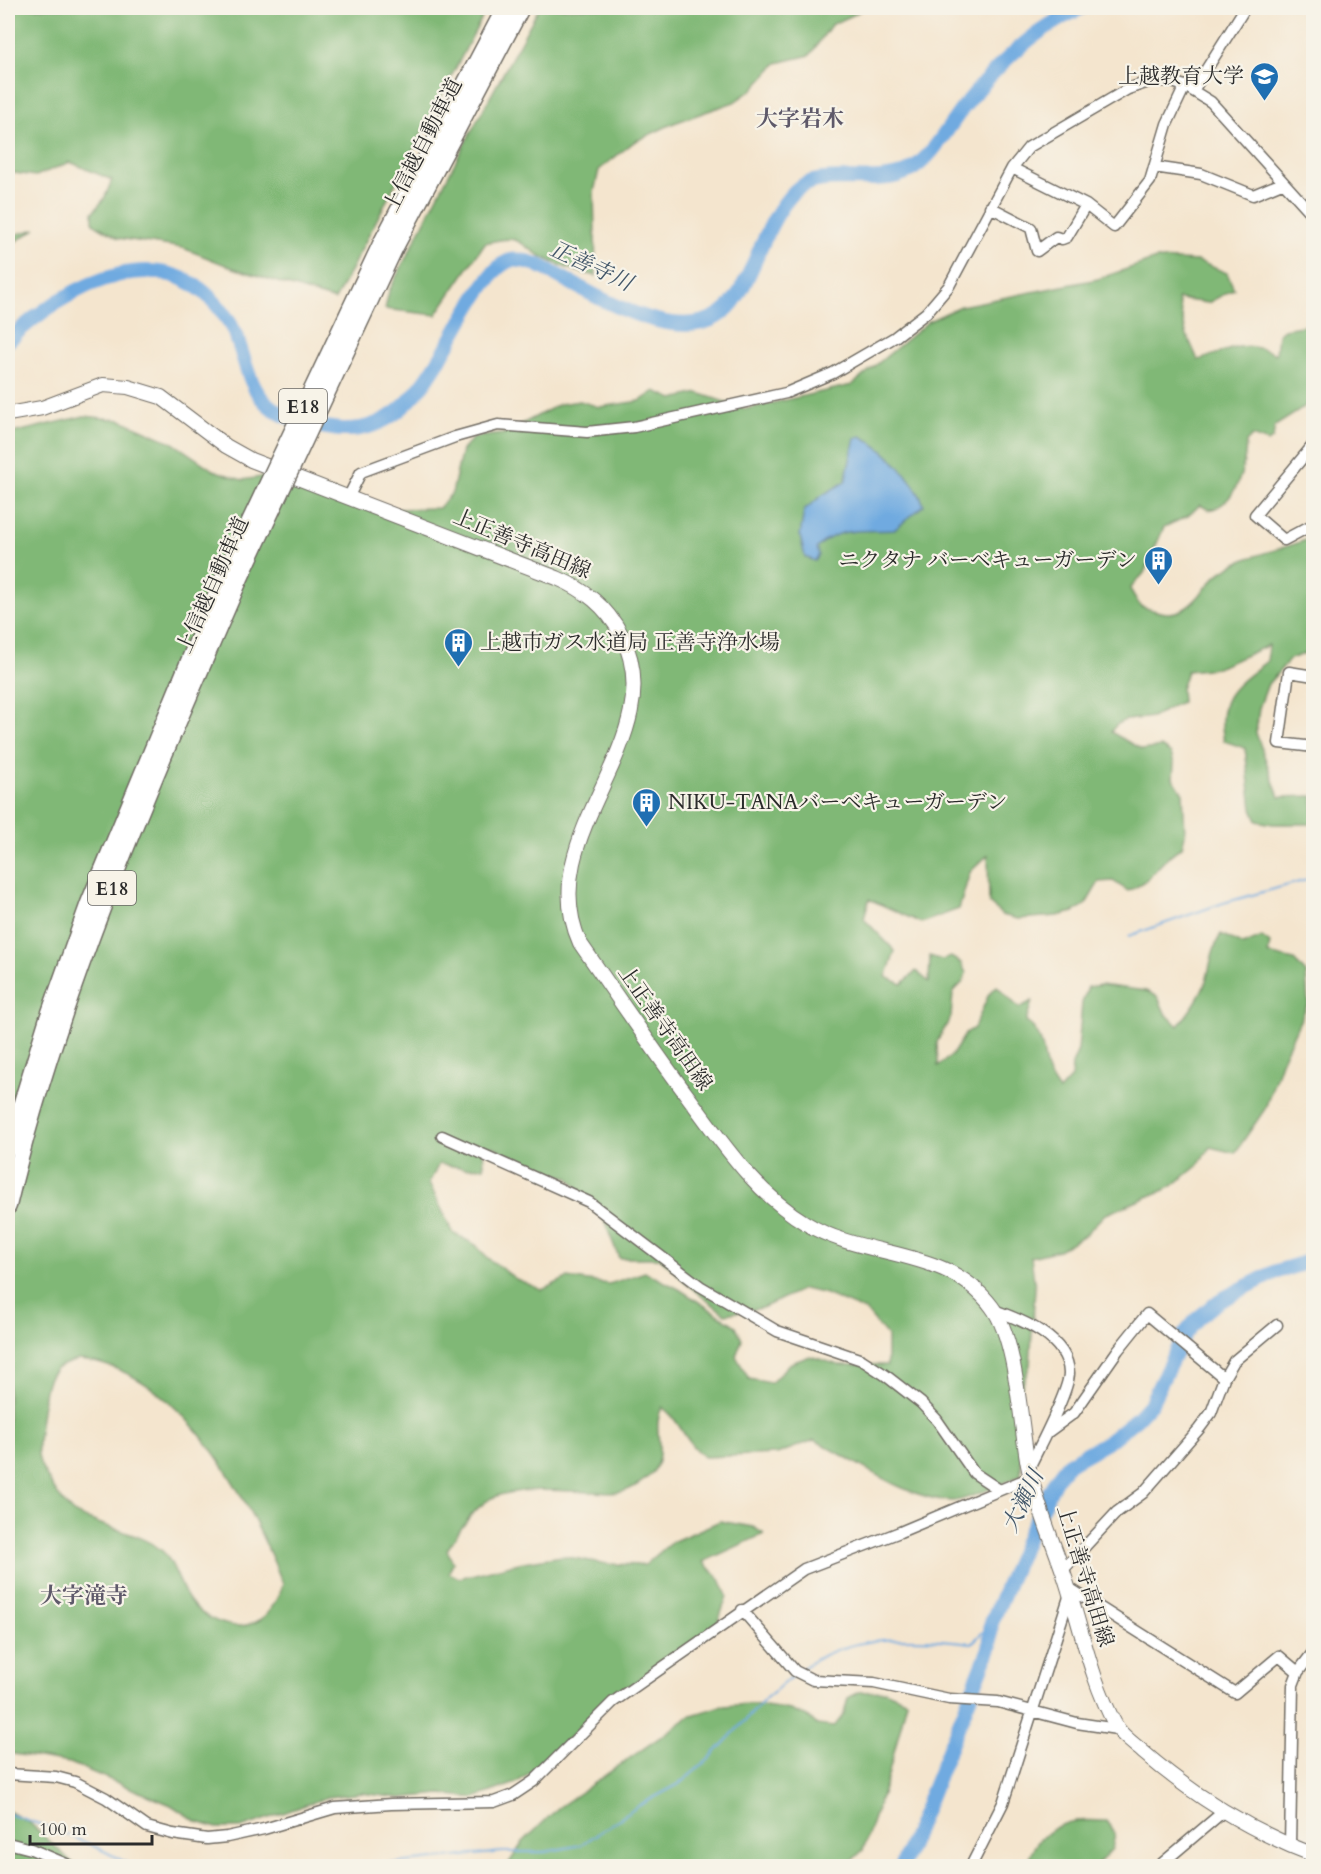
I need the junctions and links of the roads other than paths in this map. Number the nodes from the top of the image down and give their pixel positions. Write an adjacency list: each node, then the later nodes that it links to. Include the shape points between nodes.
1 (505, 8): 11 (highway, 上信越自動車道 / E18)
2 (521, 8): 11 (highway, 上信越自動車道 / E18)
3 (1245, 8): 4 (street)
4 (1190, 87): 5 (street, via 1167,124); 6 (street, via 1151,81 1128,89 1029,147); 7 (street, via 1211,102)
5 (1154, 167): 7 (street, via 1202,174 1253,195); 8 (street, via 1150,181 1114,227)
6 (1012, 168): 8 (street); 9 (street)
7 (1282, 183): 10 (street)
8 (1086, 205): 9 (street, via 1067,237 1056,237 1037,251 1031,228)
9 (990, 207): 14 (street, via 949,286 926,313 895,337 833,373 786,393 634,427 587,432 498,425 361,472)
10 (1314, 216)
11 (388, 246): 16 (highway, 上信越自動車道 / E18, bridge)
12 (8, 414): 14 (main road, 上正善寺高田線, via 42,408 103,386 128,387 161,397 226,446 252,460)
13 (1314, 444): 15 (street, via 1255,515 1284,540)
14 (349, 496): 22 (main road, 上正善寺高田線, via 557,578 577,587 605,610 630,655 634,699 624,735 576,850 569,886 573,927 580,943 736,1161 779,1205 809,1226 840,1238 920,1258 945,1269)
15 (1314, 524)
16 (233, 575): 20 (highway, 上信越自動車道 / E18, via 186,664 78,934); 21 (highway, 上信越自動車道 / E18, via 81,966)
17 (1314, 676): 18 (street, via 1288,672 1279,743)
18 (1314, 747)
19 (442, 1136): 27 (street, via 589,1203 700,1286 777,1330 862,1360 921,1403 974,1473)
20 (8, 1149)
21 (8, 1206)
22 (994, 1310): 25 (street, via 1046,1335 1066,1362 1069,1375); 26 (main road, 上正善寺高田線, via 1010,1354)
23 (1277, 1325): 24 (street, via 1234,1361)
24 (1224, 1378): 25 (street, via 1147,1314 1074,1413); 28 (street, via 1211,1413 1199,1430 1143,1493 1117,1512)
25 (1048, 1432): 26 (street)
26 (1030, 1472): 27 (street); 28 (main road, 上正善寺高田線)
27 (998, 1489): 30 (street, via 804,1569)
28 (1063, 1570): 29 (main road, 上正善寺高田線)
29 (1069, 1591): 32 (street, via 1235,1693 1279,1656); 33 (street); 34 (main road, 上正善寺高田線, via 1094,1675)
30 (742, 1610): 33 (street, via 795,1671 813,1680 873,1683 949,1699 998,1702); 35 (street, via 613,1702 534,1781 494,1802 335,1808 264,1829 207,1839 147,1827 75,1782)
31 (1314, 1651): 32 (street)
32 (1298, 1672): 38 (street, via 1293,1685)
33 (1031, 1711): 34 (street); 41 (street, via 1003,1803)
34 (1118, 1730): 36 (main road, 上正善寺高田線, via 1173,1779)
35 (8, 1774)
36 (1224, 1811): 38 (main road, 上正善寺高田線); 42 (street)
37 (8, 1843): 40 (street)
38 (1290, 1846): 39 (main road, 上正善寺高田線)
39 (1314, 1857): 43 (street)
40 (71, 1866)
41 (971, 1866)
42 (1159, 1866)
43 (1311, 1866)

